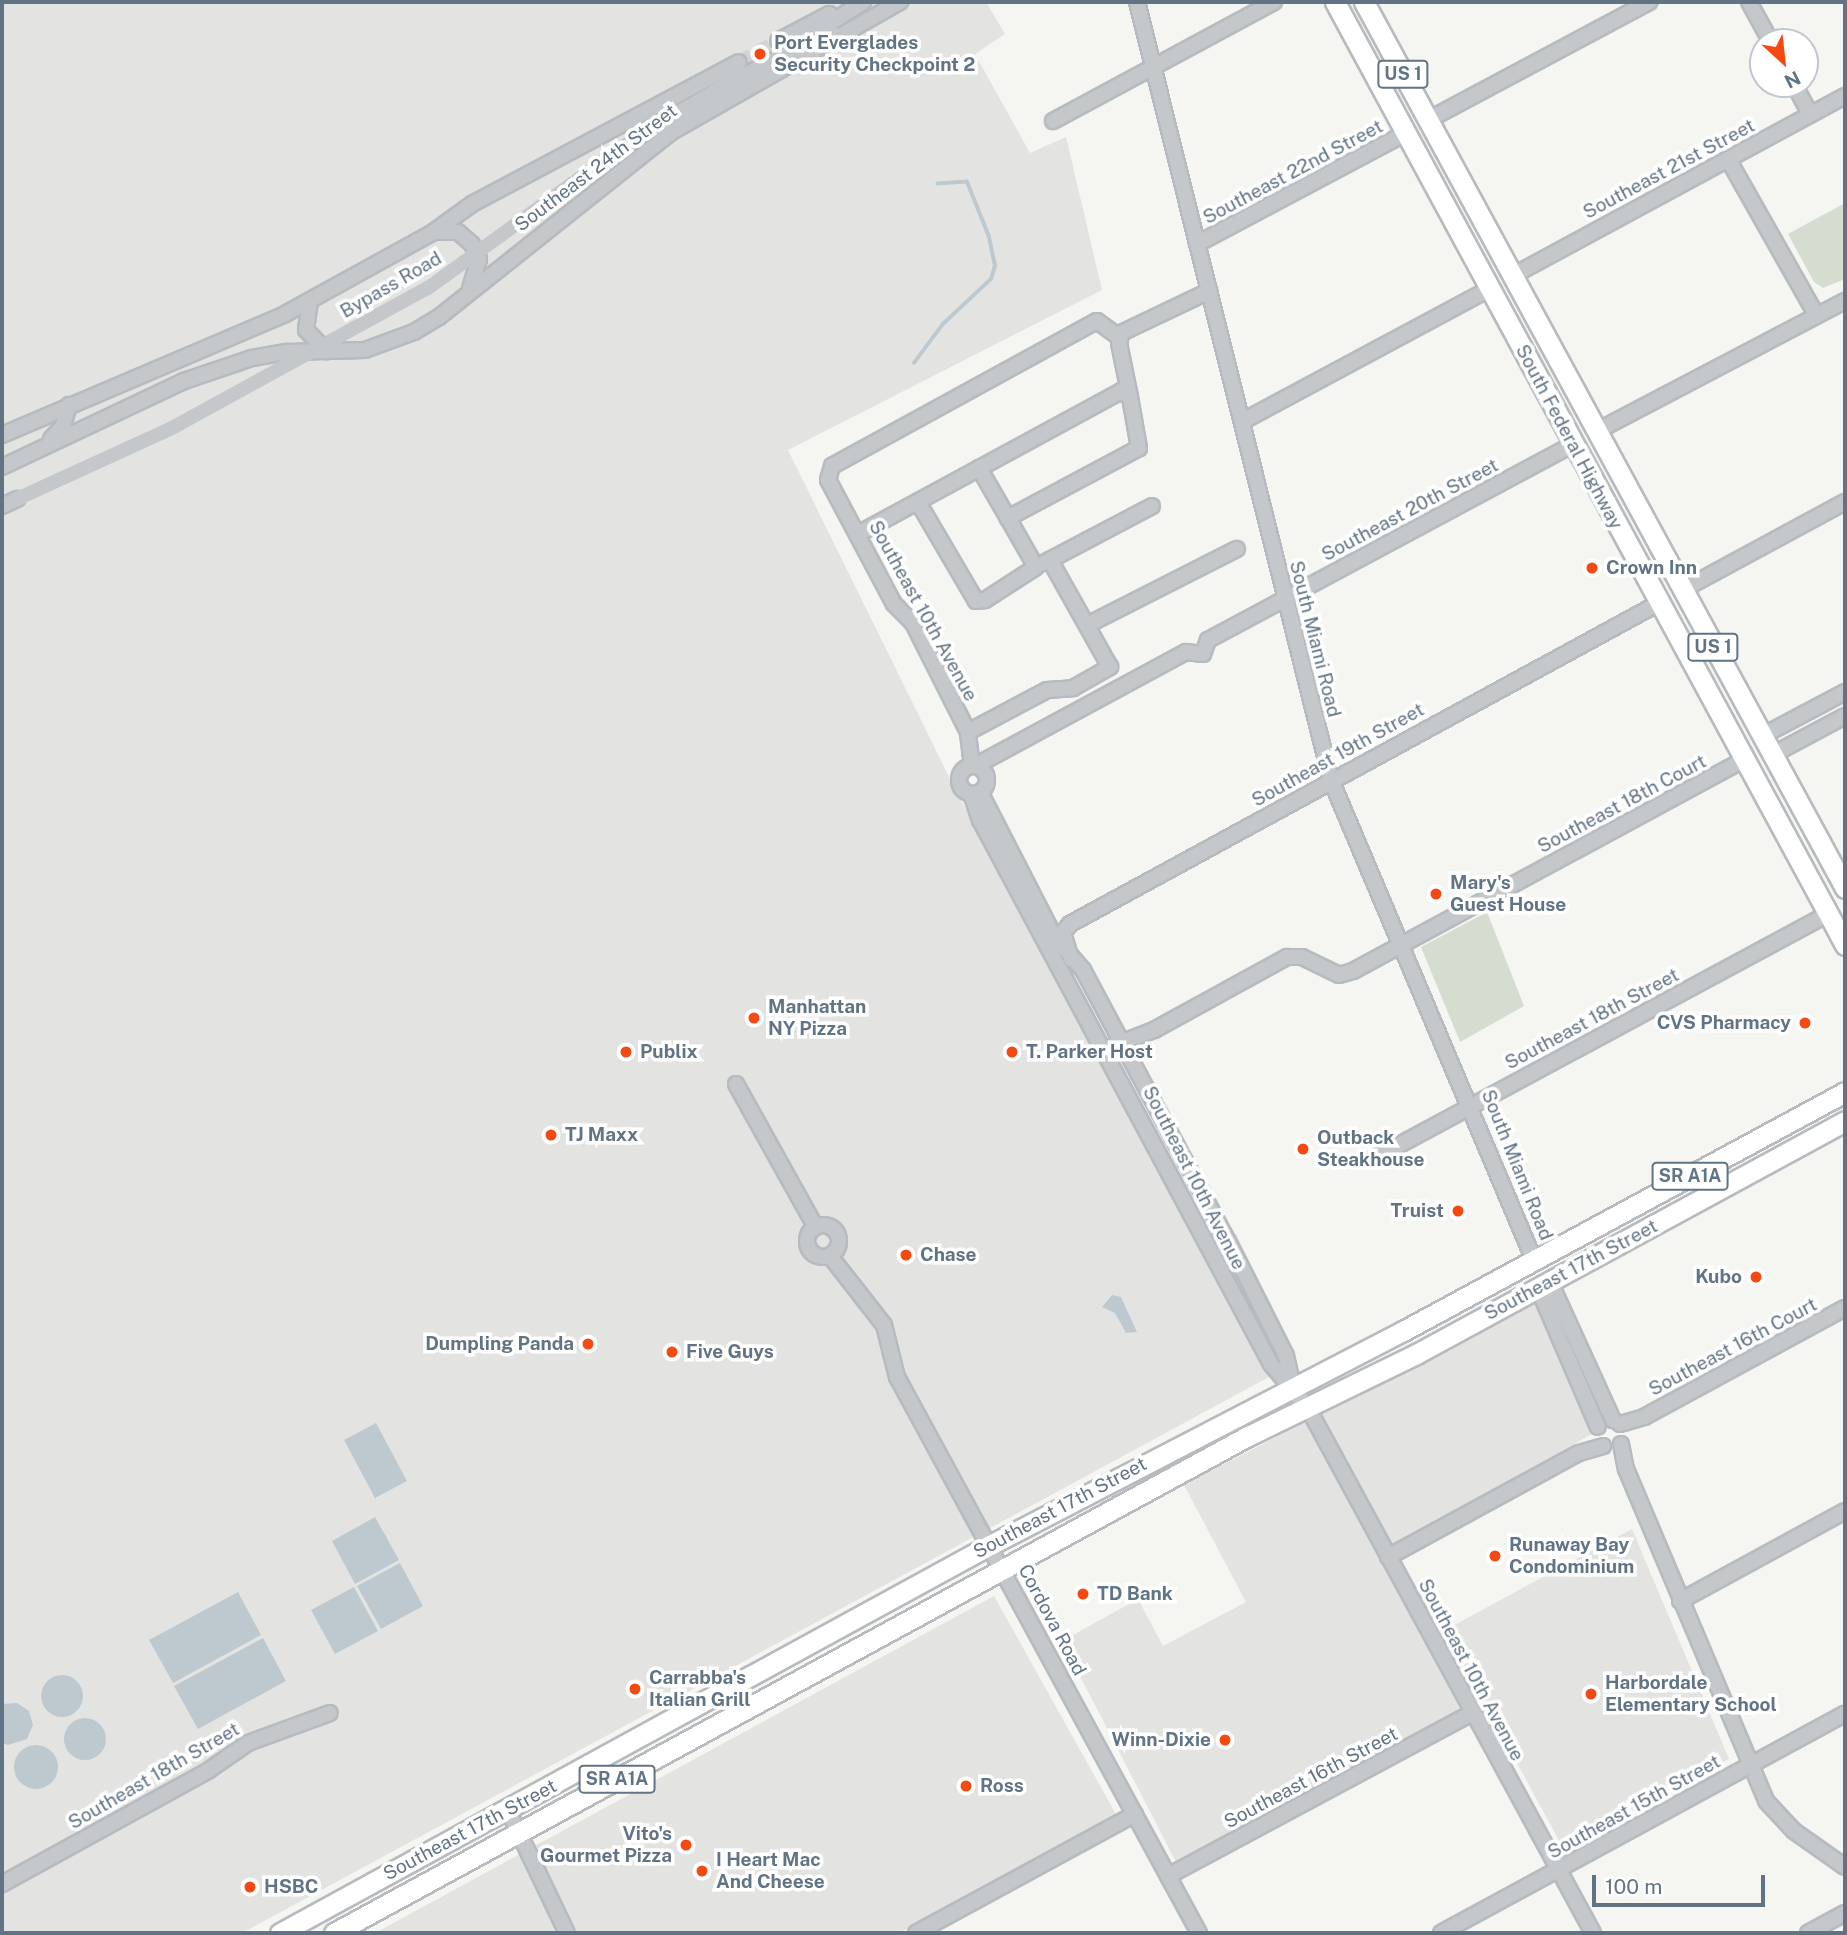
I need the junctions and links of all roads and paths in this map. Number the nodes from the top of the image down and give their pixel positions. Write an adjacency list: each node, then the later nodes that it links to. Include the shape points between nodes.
1 (852, 2): 12 (street)
2 (863, 2): 13 (street, Bypass Road)
3 (901, 2): 10 (street, Southeast 24th Street)
4 (1137, 2): 15 (street, South Miami Road)
5 (1274, 2): 15 (street)
6 (1335, 2): 18 (main road, South Federal Highway / US 1)
7 (1364, 2): 20 (main road, South Federal Highway / US 1)
8 (1649, 2): 20 (street)
9 (1749, 2): 11 (street)
10 (878, 13): 13 (street, Bypass Road); 30 (street, Southeast 24th Street, via 670,133)
11 (1763, 28)
12 (778, 41)
13 (775, 58): 51 (street, Bypass Road, bridge, via 624,146 428,288 170,429)
14 (739, 62): 25 (street, Southeast 24th Street, via 472,204)
15 (1155, 66): 21 (street); 26 (street, South Miami Road)
16 (1845, 96): 19 (street, Southeast 21st Street)
17 (1801, 98): 19 (street)
18 (1392, 107): 20 (main road); 22 (main road, South Federal Highway / US 1)
19 (1810, 114): 24 (street, Southeast 21st Street)
20 (1428, 120): 23 (main road, South Federal Highway / US 1)
21 (1053, 121)
22 (1406, 133): 23 (main road); 26 (street, Southeast 22nd Street); 28 (main road, South Federal Highway / US 1)
23 (1442, 145): 27 (main road, South Federal Highway / US 1)
24 (1728, 159): 27 (street, Southeast 21st Street); 33 (street)
25 (432, 233): 30 (street, via 458,232 472,244 479,259); 31 (street, Southeast 24th Street)
26 (1198, 244): 29 (street, South Miami Road)
27 (1512, 276): 42 (main road, South Federal Highway / US 1)
28 (1489, 289): 40 (main road, South Federal Highway / US 1); 41 (street)
29 (1209, 291): 34 (street, via 1121,333); 41 (street, South Miami Road)
30 (468, 294): 35 (street, Southeast 24th Street, via 414,332 365,349)
31 (310, 301): 35 (street, via 306,330); 36 (street, Southeast 24th Street, via 234,339)
32 (1845, 301): 33 (street)
33 (1817, 316): 42 (street)
34 (1120, 338): 37 (street); 54 (street, Southeast 10th Avenue, via 1097,321 832,466 828,480)
35 (327, 352): 39 (street, Southeast 24th Street, via 252,358)
36 (129, 379): 38 (street, Southeast 24th Street); 39 (street, via 121,390 101,401 100,407)
37 (1130, 397): 48 (street, via 1121,391); 53 (street, via 1139,447)
38 (69, 405): 43 (street, Southeast 24th Street); 44 (street, via 63,426)
39 (111, 414): 44 (street, Southeast 24th Street)
40 (1559, 416): 42 (main road, via 1577,428); 45 (main road, South Federal Highway / US 1)
41 (1243, 421): 59 (street, South Miami Road)
42 (1597, 432): 46 (main road, South Federal Highway / US 1)
43 (2, 435)
44 (48, 443): 47 (street, Southeast 24th Street)
45 (1573, 444): 46 (main road, via 1595,450); 59 (street, Southeast 20th Street); 60 (main road, South Federal Highway / US 1)
46 (1616, 466): 58 (main road, South Federal Highway / US 1)
47 (2, 467)
48 (979, 468): 49 (street); 53 (street)
49 (918, 502): 54 (street); 57 (street, via 976,601)
50 (1845, 502): 58 (street)
51 (2, 506)
52 (1152, 506): 56 (street)
53 (1008, 518): 57 (street)
54 (858, 534): 64 (street, Southeast 10th Avenue, via 894,604 912,623)
55 (1237, 549): 61 (street)
56 (1050, 560): 57 (street); 61 (street)
57 (1036, 567)
58 (1682, 590): 66 (main road, South Federal Highway / US 1)
59 (1284, 600): 69 (street, Southeast 20th Street, via 1208,640 1203,654 1186,652); 70 (street, South Miami Road)
60 (1660, 603): 65 (main road, South Federal Highway / US 1); 70 (street, Southeast 19th Street)
61 (1087, 625): 64 (street, via 1110,667 1073,688 1046,690)
62 (1845, 692): 66 (street)
63 (1845, 716): 67 (street)
64 (968, 732): 69 (street, Southeast 10th Avenue)
65 (1730, 732): 67 (main road); 68 (main road, South Federal Highway / US 1)
66 (1762, 736): 67 (main road, South Federal Highway / US 1)
67 (1772, 755): 71 (main road, South Federal Highway / US 1)
68 (1744, 760): 71 (main road, via 1760,763); 74 (main road, South Federal Highway / US 1); 75 (street, Southeast 18th Court)
69 (974, 766): 72 (street, Southeast 10th Avenue, via 987,777); 72 (street, Southeast 10th Avenue, via 961,772 959,781)
70 (1331, 780): 75 (street, South Miami Road); 77 (street, Southeast 19th Street, via 1070,924 1063,933)
71 (1786, 780): 73 (main road, South Federal Highway / US 1)
72 (976, 793): 77 (street, Southeast 10th Avenue); 79 (street, Southeast 10th Avenue, via 980,820)
73 (1845, 888)
74 (1828, 914): 76 (main road, South Federal Highway / US 1); 82 (street, Southeast 18th Street)
75 (1403, 944): 78 (street, Southeast 18th Court, via 1339,975 1302,957 1287,957); 82 (street, South Miami Road)
76 (1845, 945)
77 (1071, 959): 78 (street, Southeast 10th Avenue, via 1083,970)
78 (1122, 1043): 79 (street, Southeast 18th Court); 83 (street, Southeast 10th Avenue)
79 (1105, 1049): 85 (street, Southeast 10th Avenue)
80 (736, 1084): 87 (street)
81 (1845, 1093): 89 (main road, Southeast 17th Street / SR A1A)
82 (1472, 1105): 86 (street, Southeast 18th Street); 89 (street, South Miami Road)
83 (1162, 1117): 85 (street); 93 (street, Southeast 10th Avenue, via 1286,1356)
84 (1845, 1121): 90 (main road, Southeast 17th Street / SR A1A)
85 (1146, 1125): 93 (street, Southeast 10th Avenue, via 1271,1364)
86 (1375, 1158)
87 (815, 1226): 88 (street, via 807,1236 808,1248 817,1256); 88 (street, via 828,1225 838,1233 838,1246)
88 (830, 1256): 97 (street, Cordova Road, via 884,1325 897,1377)
89 (1534, 1260): 91 (main road); 93 (main road, Southeast 17th Street / SR A1A)
90 (1544, 1285): 91 (main road, Southeast 17th Street / SR A1A); 95 (street)
91 (1512, 1302): 94 (main road, Southeast 17th Street / SR A1A)
92 (1845, 1308): 95 (street, Southeast 16th Court)
93 (1294, 1389): 94 (street, Southeast 10th Avenue); 97 (main road, Southeast 17th Street / SR A1A)
94 (1307, 1408): 98 (street, Southeast 10th Avenue); 99 (main road, Southeast 17th Street / SR A1A)
95 (1611, 1435): 98 (street, Southeast 16th Court); 100 (street)
96 (1845, 1511): 100 (street)
97 (990, 1545): 99 (street, Cordova Road); 101 (main road, Southeast 17th Street / SR A1A)
98 (1388, 1557): 106 (street, Southeast 10th Avenue)
99 (1003, 1570): 103 (main road, Southeast 17th Street / SR A1A); 110 (street, Cordova Road)
100 (1679, 1601): 108 (street)
101 (820, 1639): 102 (main road, Southeast 17th Street / SR A1A); 103 (main road)
102 (789, 1656): 104 (main road, via 787,1675); 109 (main road, Southeast 17th Street / SR A1A)
103 (795, 1683): 104 (main road, Southeast 17th Street / SR A1A)
104 (762, 1701): 111 (main road, Southeast 17th Street / SR A1A)
105 (330, 1713): 115 (street, Southeast 18th Street, via 248,1743 209,1770)
106 (1472, 1713): 113 (street, Southeast 10th Avenue); 114 (street, Southeast 16th Street)
107 (1845, 1714): 108 (street, Southeast 15th Street)
108 (1750, 1765): 112 (street, via 1776,1815); 113 (street, Southeast 15th Street)
109 (508, 1810): 111 (street); 117 (main road, Southeast 17th Street / SR A1A)
110 (1135, 1814): 114 (street, Cordova Road); 120 (street)
111 (518, 1834): 118 (main road, Southeast 17th Street / SR A1A); 119 (street)
112 (1845, 1867)
113 (1558, 1870): 122 (street, Southeast 15th Street); 123 (street, Southeast 10th Avenue)
114 (1168, 1876): 121 (street, Cordova Road)
115 (2, 1884)
116 (1845, 1913): 124 (street)
117 (280, 1933)
118 (334, 1933)
119 (567, 1933)
120 (916, 1933)
121 (1199, 1933)
122 (1441, 1933)
123 (1594, 1933)
124 (1808, 1933)

